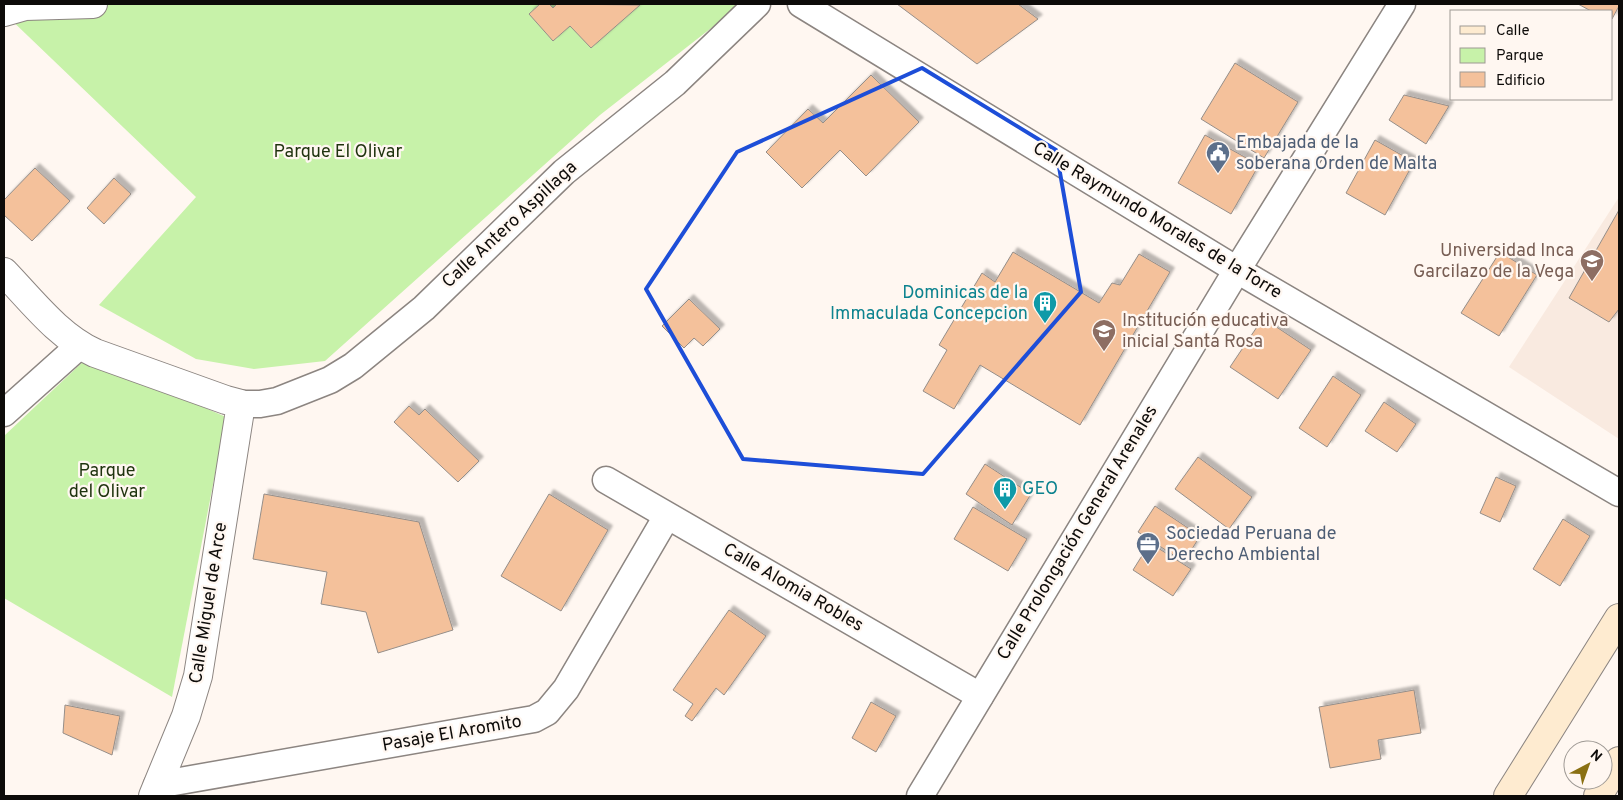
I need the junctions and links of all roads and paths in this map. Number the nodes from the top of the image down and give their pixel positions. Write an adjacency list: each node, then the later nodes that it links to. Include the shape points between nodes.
1 (93, 4): 5 (street, via 25,6)
2 (757, 4): 9 (street, Calle Antero Aspillaga, via 675,83 564,172 424,308 353,366 330,380 277,401)
3 (801, 4): 6 (street, Calle Raymundo Morales de la Torre)
4 (1402, 4): 6 (street, Calle Prolongación General Arenales)
5 (4, 12)
6 (1237, 270): 12 (street, Calle Raymundo Morales de la Torre); 15 (street, Calle Prolongación General Arenales)
7 (4, 272): 8 (street)
8 (79, 346): 9 (street); 10 (street)
9 (241, 404): 17 (street, Calle Miguel de Arce, via 198,676 186,716)
10 (4, 414)
11 (606, 480): 13 (street, Calle Alomia Robles)
12 (1619, 493)
13 (667, 516): 15 (street, Calle Alomia Robles); 17 (street, Pasaje El Aromito, via 566,689 547,712 534,719)
14 (1619, 618): 19 (main road)
15 (980, 696): 18 (street, Calle Prolongación General Arenales)
16 (1619, 761): 20 (main road)
17 (155, 791)
18 (920, 796)
19 (1508, 796)
20 (1598, 796)

